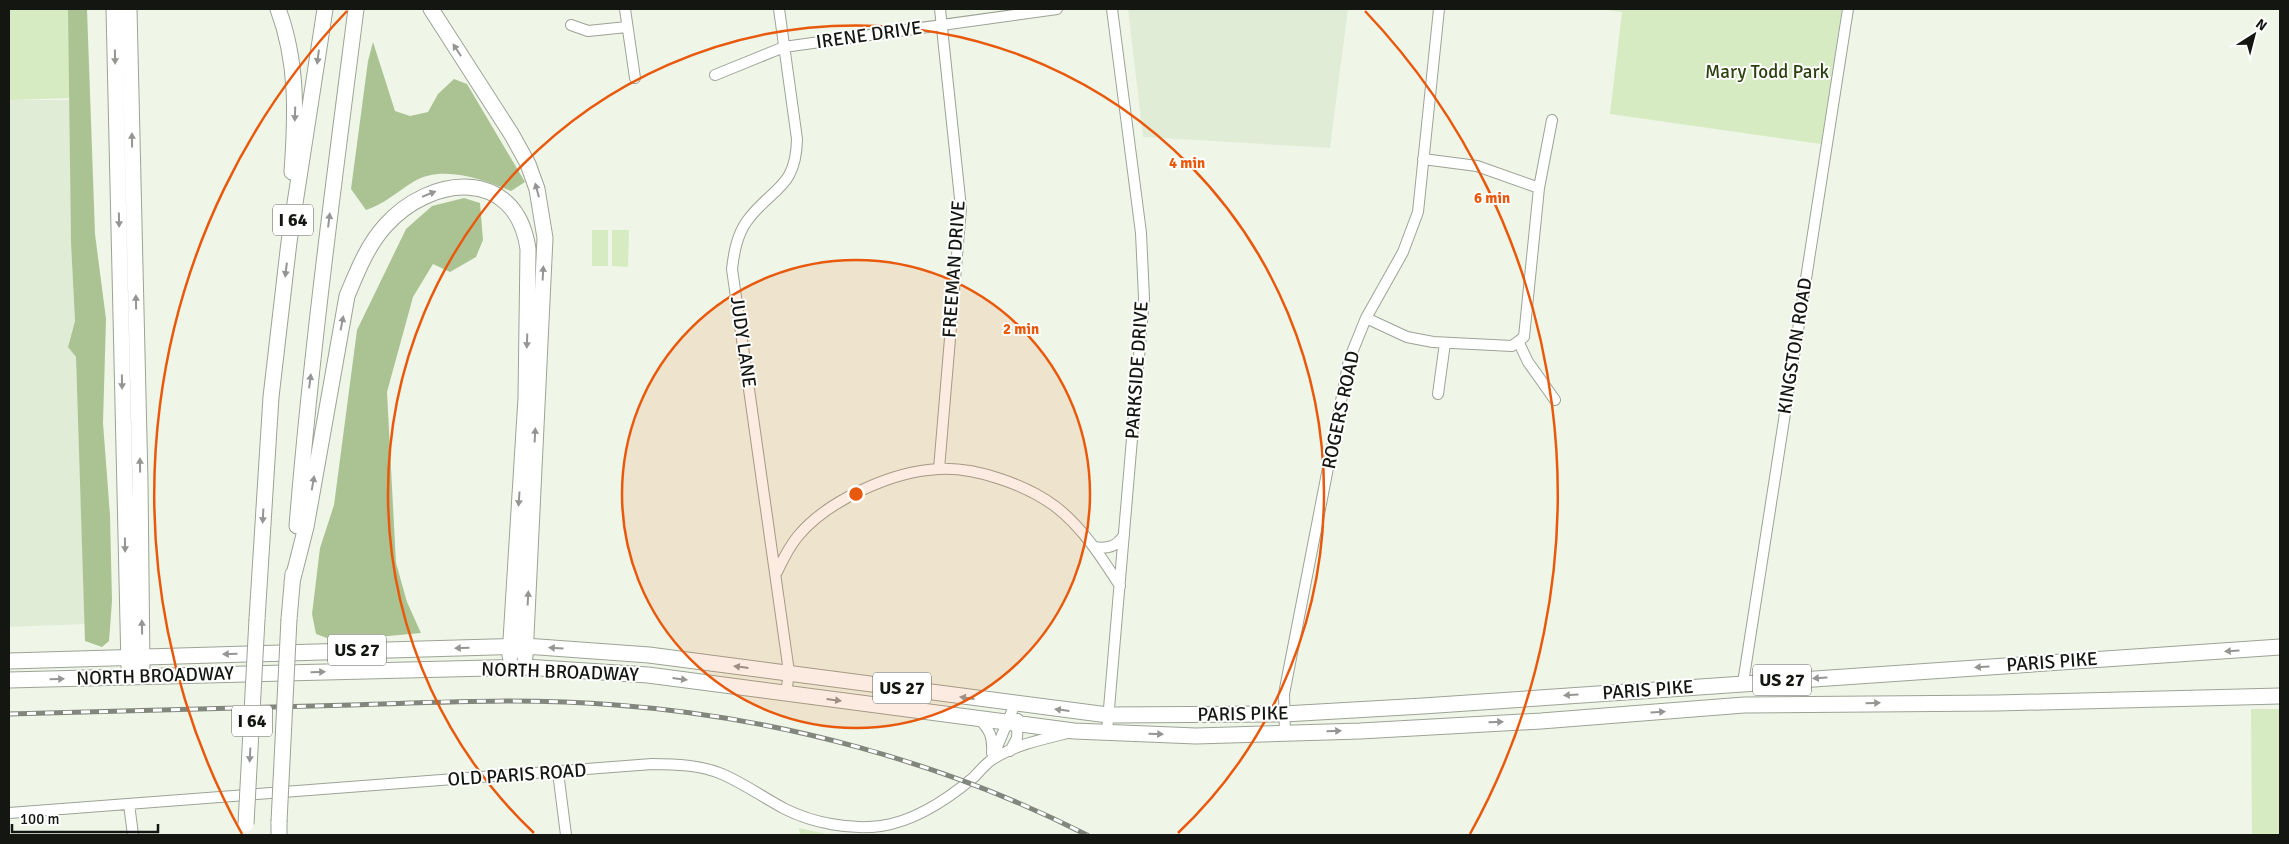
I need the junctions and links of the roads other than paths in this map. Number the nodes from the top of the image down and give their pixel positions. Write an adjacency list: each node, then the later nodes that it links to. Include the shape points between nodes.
1 (114, 9): 37 (highway, one-way to 37)
2 (129, 9): 37 (highway, one-way to 2, via 140,482)
3 (278, 9): 23 (highway, one-way to 23, via 292,58 295,99)
4 (325, 9): 23 (highway, I 64, one-way to 23)
5 (356, 9): 33 (highway, I 64, one-way to 5, via 307,411)
6 (431, 9): 35 (highway, one-way to 6, via 545,238 542,213 528,164)
7 (625, 9): 16 (street)
8 (779, 9): 17 (street, JUDY LANE)
9 (940, 9): 14 (street, FREEMAN DRIVE)
10 (1057, 9): 14 (street, IRENE DRIVE)
11 (1112, 9): 30 (street, PARKSIDE DRIVE, via 1142,233 1144,298)
12 (1439, 9): 21 (street, ROGERS ROAD)
13 (1848, 9): 44 (street, KINGSTON ROAD)
14 (942, 24): 17 (street, IRENE DRIVE); 29 (street, FREEMAN DRIVE, via 961,208)
15 (570, 26): 16 (street, via 588,32)
16 (627, 27): 19 (street)
17 (784, 47): 18 (street, IRENE DRIVE); 32 (street, JUDY LANE, via 797,158 777,191 747,222 735,245 732,268)
18 (715, 75)
19 (635, 78)
20 (1552, 120): 22 (street)
21 (1423, 159): 22 (street, via 1477,166); 24 (street, ROGERS ROAD, via 1415,222 1403,252)
22 (1539, 188): 26 (street, via 1524,337)
23 (289, 242): 61 (highway, I 64, one-way to 61, bridge, via 271,396)
24 (1366, 318): 25 (street, via 1407,337); 49 (street, ROGERS ROAD, via 1349,360 1284,694)
25 (1445, 343): 26 (street, via 1512,346); 27 (street)
26 (1519, 343): 28 (street)
27 (1438, 394)
28 (1554, 400)
29 (939, 469): 31 (street, via 1005,481 1040,497 1070,520); 32 (street, via 876,484 824,513 800,534)
30 (1124, 535): 31 (street, via 1118,544 1111,547); 34 (street, PARKSIDE DRIVE)
31 (1094, 547): 34 (street)
32 (776, 572): 41 (street, JUDY LANE)
33 (292, 582): 35 (highway, one-way to 35, via 306,527 347,296 358,268 384,226 416,200 442,189 473,187 500,197 512,208 526,234 528,249); 62 (highway, I 64, bridge)
34 (1120, 586): 50 (street, PARKSIDE DRIVE)
35 (518, 646): 37 (highway, NORTH BROADWAY / US 27, one-way to 37); 39 (highway); 40 (highway); 41 (highway, NORTH BROADWAY / US 27, one-way to 35, via 649,655)
36 (2280, 647): 44 (highway, PARIS PIKE / US 27, one-way to 44)
37 (135, 657): 38 (highway, NORTH BROADWAY / US 27); 42 (highway)
38 (9, 661)
39 (509, 667): 40 (highway, NORTH BROADWAY / US 27); 42 (highway, NORTH BROADWAY / US 27, one-way to 39)
40 (525, 667): 45 (highway, NORTH BROADWAY / US 27, one-way to 45, via 648,675)
41 (789, 672): 45 (street, JUDY LANE); 47 (highway, NORTH BROADWAY / US 27, one-way to 41)
42 (136, 676): 43 (highway, NORTH BROADWAY / US 27, one-way to 42)
43 (9, 680)
44 (1743, 683): 48 (highway); 49 (highway, PARIS PIKE / US 27, one-way to 49)
45 (786, 694): 51 (highway, NORTH BROADWAY / US 27, one-way to 51)
46 (2280, 696): 48 (highway, PARIS PIKE / US 27, one-way to 46)
47 (1015, 704): 50 (highway, PARIS PIKE / US 27, one-way to 47); 52 (street)
48 (1744, 705): 55 (highway, PARIS PIKE / US 27, one-way to 48, via 1541,721)
49 (1284, 714): 50 (highway, PARIS PIKE / US 27); 55 (street, ROGERS ROAD)
50 (1108, 715): 54 (street, PARKSIDE DRIVE)
51 (979, 719): 52 (highway, NORTH BROADWAY / US 27); 57 (street, via 993,739)
52 (1012, 724): 53 (highway, NORTH BROADWAY / US 27); 56 (street, via 1017,738); 57 (street, OLD PARIS ROAD)
53 (1074, 731): 54 (highway, NORTH BROADWAY / US 27); 56 (street, OLD PARIS ROAD)
54 (1107, 732): 55 (highway, PARIS PIKE / US 27, one-way to 55, via 1196,736)
55 (1285, 733)
56 (1010, 751): 57 (street, OLD PARIS ROAD)
57 (992, 759): 63 (street, OLD PARIS ROAD, via 937,804)
58 (558, 772): 59 (street, OLD PARIS ROAD); 63 (street, OLD PARIS ROAD, via 652,764 696,767 743,784 809,819); 65 (street)
59 (129, 804): 60 (street, OLD PARIS ROAD); 64 (street)
60 (9, 813)
61 (246, 829)
62 (279, 829)
63 (883, 830)
64 (133, 835)
65 (566, 835)

